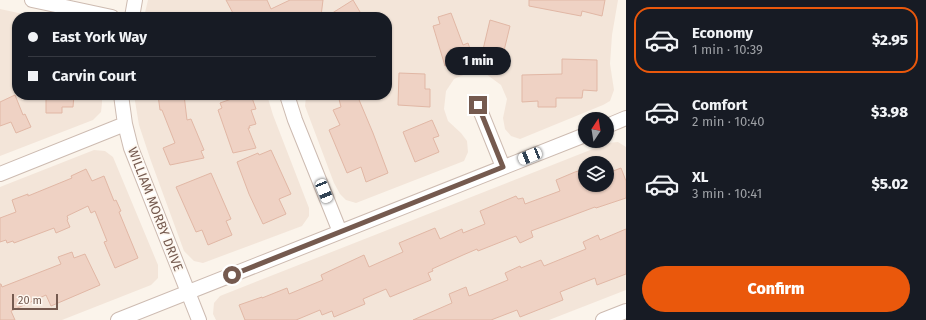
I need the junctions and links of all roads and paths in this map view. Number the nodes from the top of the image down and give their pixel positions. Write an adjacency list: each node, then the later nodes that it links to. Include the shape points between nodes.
1 (32, 0): 3 (street)
2 (136, 0): 4 (street)
3 (88, 12)
4 (133, 12)
5 (122, 100): 10 (street, WILLIAM MORBY DRIVE)
6 (289, 100): 14 (street)
7 (478, 105): 12 (street)
8 (626, 118): 9 (street)
9 (614, 123)
10 (125, 124): 13 (street); 15 (street, WILLIAM MORBY DRIVE)
11 (578, 137): 12 (street)
12 (503, 167): 14 (street)
13 (0, 174)
14 (340, 232): 15 (street)
15 (188, 292): 17 (street); 18 (street, WILLIAM MORBY DRIVE)
16 (626, 311): 19 (street)
17 (118, 320)
18 (199, 320)
19 (603, 320)

